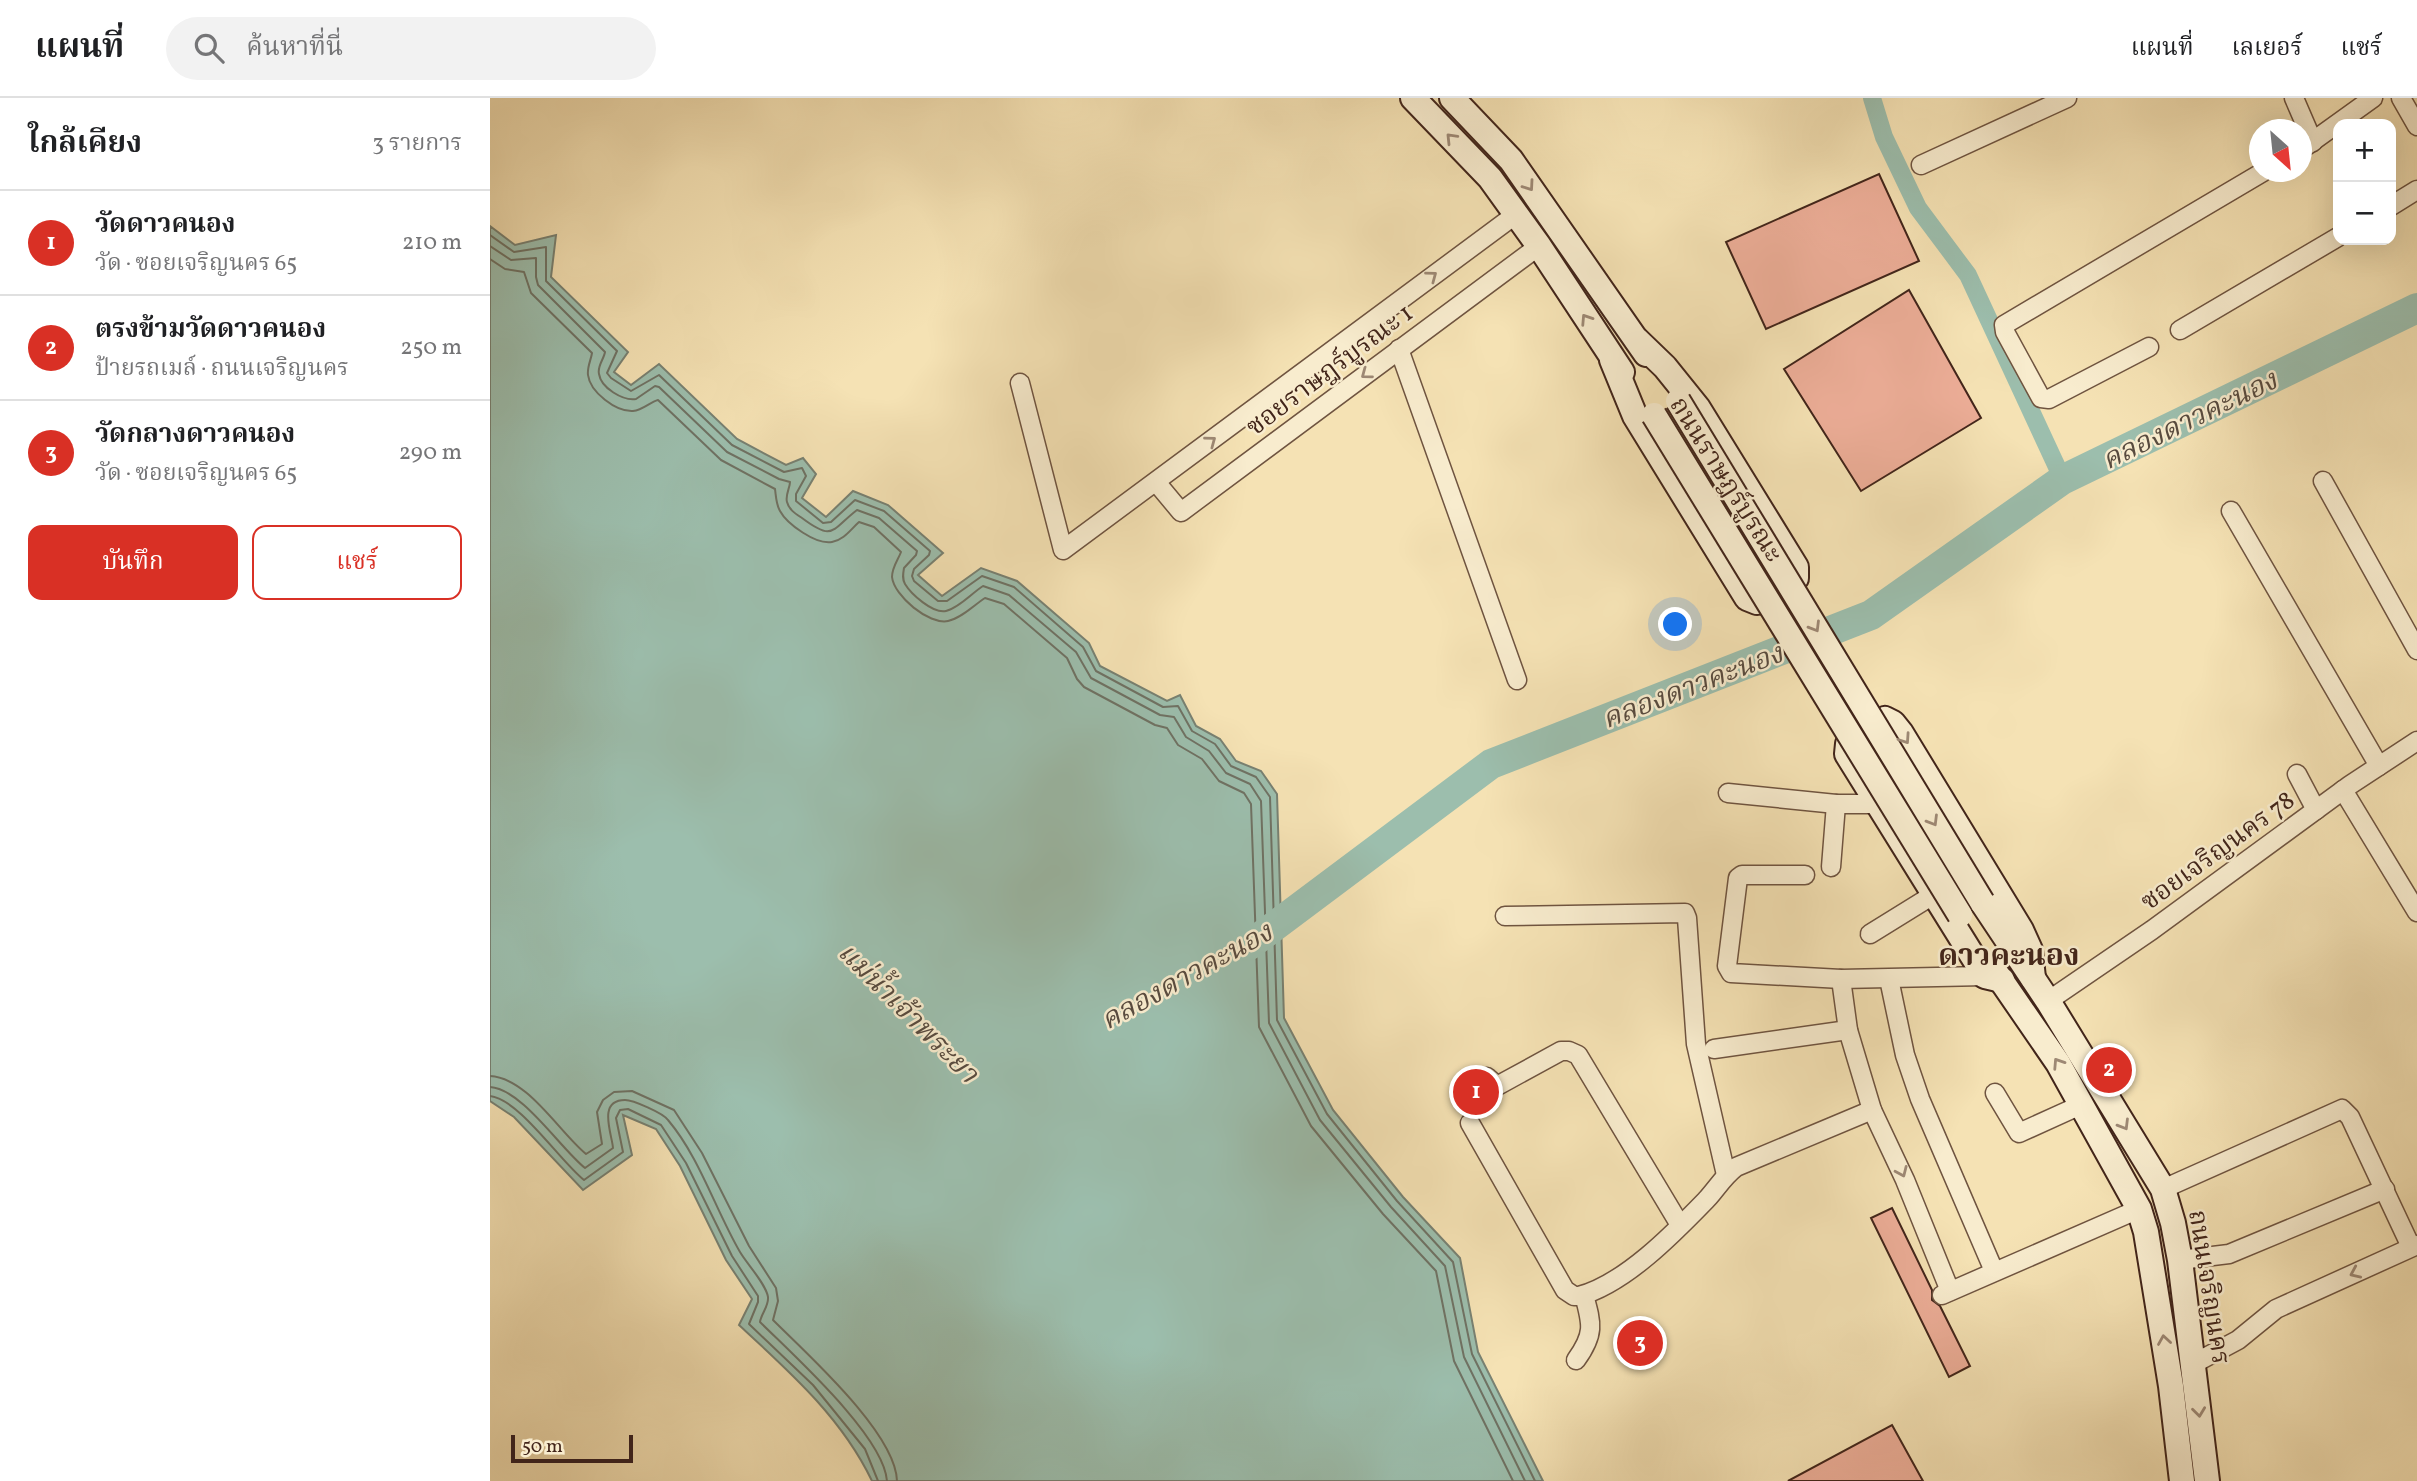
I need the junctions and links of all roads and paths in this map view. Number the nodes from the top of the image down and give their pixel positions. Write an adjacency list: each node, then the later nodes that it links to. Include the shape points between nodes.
1 (1413, 98): 14 (main road, ถนนราษฎร์บูรณะ, one-way to 1, via 1489,178)
2 (1452, 98): 18 (main road, ถนนราษฎร์บูรณะ, one-way to 18, via 1511,160)
3 (2067, 98): 10 (street)
4 (2294, 98): 7 (street)
5 (2373, 98): 9 (street)
6 (2401, 98): 8 (street)
7 (2300, 119)
8 (2417, 126)
9 (2312, 141)
10 (1922, 165)
11 (2249, 180): 19 (street, via 2004,325 2041,398 2049,399)
12 (2417, 190): 13 (street)
13 (2396, 203)
14 (1515, 215): 16 (main road, ถนนราษฎร์บูรณะ); 24 (street, ซอยราษฎร์บูรณะ 1, one-way to 14)
15 (2333, 240): 17 (street)
16 (1539, 246): 20 (street, ซอยราษฎร์บูรณะ 1); 21 (main road, ถนนราษฎร์บูรณะ, one-way to 16)
17 (2180, 330)
18 (1637, 340): 21 (main road, via 1698,408 1796,567 1796,578 1757,602 1747,598 1635,416); 39 (main road, ถนนราษฎร์บูรณะ, one-way to 39, bridge)
19 (2149, 347)
20 (1399, 349): 24 (street, ซอยราษฎร์บูรณะ 1, one-way to 24, via 1181,512); 27 (street)
21 (1612, 359): 41 (main road, ถนนราษฎร์บูรณะ, bridge, via 1654,415)
22 (1020, 383): 24 (street, ซอยราษฎร์บูรณะ 1, via 1063,550)
23 (2323, 481): 26 (street)
24 (1156, 482)
25 (2231, 511): 29 (street)
26 (2417, 650)
27 (1517, 680)
28 (2417, 741): 29 (street, ซอยเจริญนคร 78)
29 (2379, 766): 31 (street, ซอยเจริญนคร 78)
30 (2297, 774): 35 (street)
31 (2343, 790): 35 (street, ซอยเจริญนคร 78); 40 (street)
32 (1728, 793): 33 (street)
33 (1836, 804): 34 (street); 36 (street)
34 (1877, 804): 38 (main road); 45 (main road, one-way to 45, via 1847,754 1848,744 1885,719 1908,744 2021,930)
35 (2316, 810): 48 (street, ซอยเจริญนคร 78)
36 (1831, 867)
37 (1805, 875): 46 (street, via 1738,878 1727,966 1731,973 1745,975)
38 (1933, 895): 43 (street); 44 (main road)
39 (1982, 902): 45 (main road, ถนนเจริญนคร)
40 (2417, 912)
41 (1959, 915): 44 (main road, ถนนเจริญนคร)
42 (1505, 916): 56 (street, via 1685,914 1696,1044)
43 (1870, 934)
44 (1993, 978): 47 (street); 53 (main road, ถนนเจริญนคร, one-way to 44, via 2058,1063)
45 (2034, 978): 48 (main road, ถนนเจริญนคร)
46 (1841, 979): 47 (street); 49 (street)
47 (1889, 979): 63 (street, via 1905,1055 1920,1099)
48 (2048, 1001): 57 (main road, ถนนเจริญนคร, one-way to 57)
49 (1848, 1030): 50 (street); 54 (street)
50 (1714, 1049)
51 (1487, 1077): 60 (street, via 1497,1086 1563,1051 1578,1055)
52 (1995, 1093): 53 (street, via 2020,1133)
53 (2082, 1104): 59 (main road, ถนนเจริญนคร)
54 (1872, 1111): 56 (street); 63 (street, one-way to 63, via 1905,1180 1946,1293)
55 (1470, 1123): 64 (street, via 1565,1290 1574,1296)
56 (1726, 1175): 60 (street)
57 (2163, 1189): 58 (street, via 2342,1110 2350,1117); 62 (main road, ถนนเจริญนคร)
58 (2385, 1189): 61 (street); 62 (street, via 2229,1254)
59 (2139, 1209): 63 (street); 67 (main road, ถนนเจริญนคร, one-way to 59, via 2167,1360)
60 (1680, 1225): 64 (street, via 1619,1277)
61 (2414, 1246): 66 (street, one-way to 66, via 2276,1309 2238,1340)
62 (2180, 1260): 66 (main road, ถนนเจริญนคร)
63 (1994, 1271)
64 (1584, 1295): 65 (street, via 1592,1327)
65 (1576, 1360)
66 (2193, 1364): 68 (main road, ถนนเจริญนคร, one-way to 68)
67 (2182, 1481)
68 (2207, 1481)

